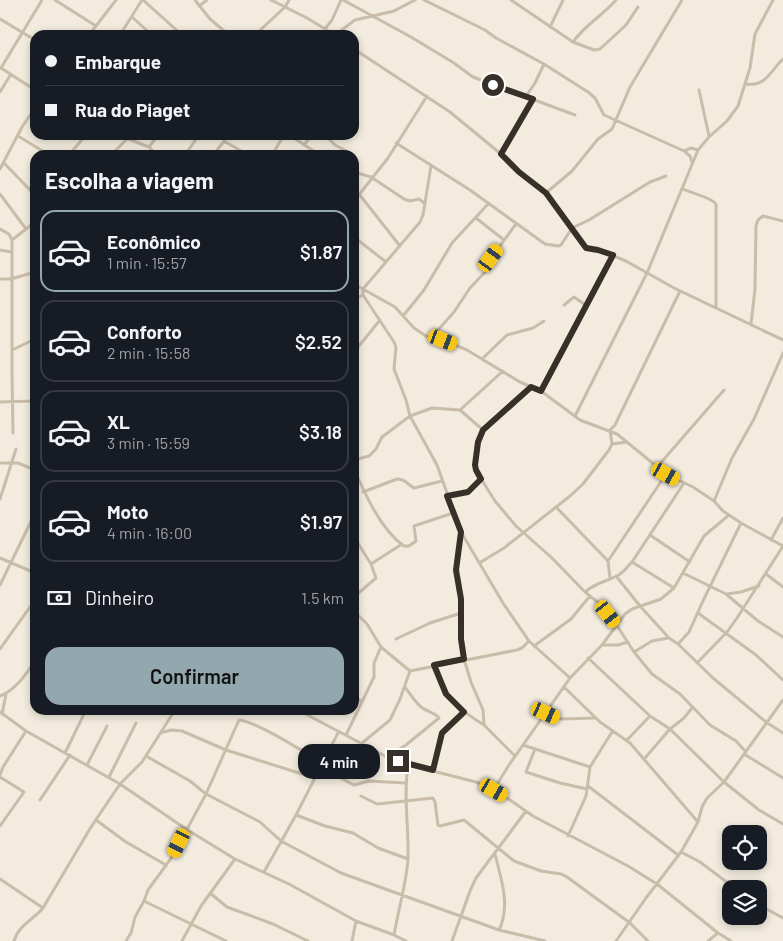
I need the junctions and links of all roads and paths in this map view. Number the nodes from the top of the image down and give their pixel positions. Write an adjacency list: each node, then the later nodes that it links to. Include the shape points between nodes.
1 (42, 0): 34 (street)
2 (55, 0): 23 (street)
3 (116, 0): 23 (street)
4 (143, 0): 21 (street); 29 (street)
5 (195, 0): 17 (street)
6 (208, 0): 17 (street)
7 (271, 0): 18 (street)
8 (289, 0): 18 (street)
9 (342, 0): 20 (street); 25 (street)
10 (415, 0): 20 (street, via 394,11)
11 (424, 0): 39 (street)
12 (512, 0): 24 (street)
13 (563, 0): 24 (street)
14 (616, 0): 36 (street, via 597,20 584,27)
15 (682, 0): 51 (street, via 630,87)
16 (773, 0): 42 (street, via 755,34)
17 (199, 6): 30 (street)
18 (285, 7): 25 (street); 31 (street)
19 (638, 7): 36 (street, via 626,25 600,49)
20 (371, 16): 33 (street, via 355,20); 47 (street, via 411,37 473,77)
21 (132, 17): 27 (street); 28 (street)
22 (0, 19): 34 (street)
23 (96, 26): 26 (street)
24 (550, 27): 36 (street)
25 (325, 28): 32 (street)
26 (93, 30)
27 (123, 30)
28 (146, 30)
29 (176, 30)
30 (223, 30)
31 (260, 30)
32 (328, 30)
33 (342, 30)
34 (23, 32): 35 (street); 40 (street)
35 (30, 37)
36 (573, 42)
37 (359, 52): 46 (street)
38 (783, 59): 42 (street, via 761,83)
39 (544, 64): 47 (street); 51 (street, via 588,92 604,115)
40 (0, 68): 41 (street)
41 (10, 74): 43 (street); 45 (street)
42 (746, 84): 53 (street, via 732,115)
43 (30, 87)
44 (699, 90): 53 (street)
45 (0, 92)
46 (427, 96): 62 (street); 75 (street)
47 (526, 96): 48 (street)
48 (533, 99): 49 (street); 75 (street)
49 (575, 115)
50 (30, 116): 52 (street)
51 (616, 121): 74 (street); 85 (street, via 578,165)
52 (18, 136): 65 (street); 76 (street)
53 (709, 137): 73 (street)
54 (82, 140): 66 (street)
55 (127, 140): 67 (street)
56 (131, 140): 64 (street)
57 (154, 140): 64 (street)
58 (296, 140): 63 (street)
59 (308, 140): 63 (street)
60 (330, 140): 72 (street)
61 (224, 141): 69 (street); 70 (street)
62 (396, 143): 78 (street); 82 (street)
63 (304, 145): 71 (street)
64 (149, 147): 68 (street)
65 (41, 150)
66 (72, 150)
67 (116, 150)
68 (152, 150)
69 (217, 150)
70 (239, 150)
71 (312, 150)
72 (344, 150)
73 (698, 150): 74 (street); 77 (street)
74 (684, 151): 77 (street)
75 (501, 154): 85 (street)
76 (4, 163): 79 (street); 83 (street)
77 (693, 163): 84 (street)
78 (431, 166): 88 (street); 89 (street)
79 (0, 170)
80 (359, 173): 82 (street)
81 (666, 176): 94 (street)
82 (371, 177): 87 (street); 88 (street, via 404,199)
83 (29, 189)
84 (683, 189): 106 (street); 116 (street, via 712,199 716,204)
85 (546, 193): 94 (street)
86 (0, 194): 96 (street)
87 (359, 194): 100 (street)
88 (425, 203): 100 (street, via 420,222)
89 (489, 203): 90 (street); 92 (street)
90 (476, 218): 98 (street); 117 (street, via 452,243)
91 (783, 221): 120 (street, via 763,216 756,226)
92 (516, 224): 94 (street, via 545,244 558,246 563,244); 98 (street)
93 (30, 226): 96 (street)
94 (572, 228): 103 (street, via 586,248)
95 (0, 229): 97 (street)
96 (26, 229): 97 (street)
97 (12, 240): 102 (street)
98 (504, 240): 121 (street, via 485,272)
99 (359, 241): 104 (street)
100 (400, 246): 104 (street)
101 (0, 250): 102 (street)
102 (11, 252): 107 (street)
103 (613, 255): 106 (street); 115 (street)
104 (386, 262): 110 (street)
105 (30, 273): 107 (street)
106 (648, 273): 111 (street); 137 (street)
107 (11, 278): 108 (street); 125 (street)
108 (0, 279)
109 (359, 287): 110 (street)
110 (363, 289): 112 (street); 117 (street, via 395,307)
111 (680, 291): 116 (street); 138 (street)
112 (364, 295): 113 (street); 118 (street)
113 (359, 297)
114 (564, 306): 115 (street, via 574,297)
115 (587, 306): 131 (street)
116 (716, 307): 120 (street)
117 (404, 316): 121 (street, via 414,328)
118 (380, 320): 124 (street); 136 (street, via 396,347 394,369)
119 (544, 320): 127 (street, via 533,328 507,334)
120 (751, 324): 122 (street)
121 (431, 338): 127 (street, via 453,344)
122 (783, 340)
123 (30, 343): 125 (street)
124 (359, 346)
125 (12, 350): 134 (street)
126 (783, 353): 159 (street)
127 (482, 359): 128 (street)
128 (503, 371): 129 (street); 135 (street)
129 (531, 387): 131 (street); 139 (street)
130 (724, 390): 149 (street)
131 (541, 391): 137 (street)
132 (30, 401): 134 (street)
133 (0, 402): 134 (street)
134 (12, 402): 141 (street)
135 (460, 410): 136 (street, via 432,408); 139 (street)
136 (410, 416): 146 (street, via 382,437 369,456); 154 (street, via 437,465)
137 (575, 416): 140 (street)
138 (615, 425): 140 (street); 142 (street)
139 (483, 430): 152 (street, via 475,465)
140 (610, 430): 142 (street); 144 (street)
141 (13, 433)
142 (617, 434): 143 (street)
143 (627, 442): 144 (street); 149 (street)
144 (612, 444): 160 (street, via 583,484)
145 (16, 449): 148 (street)
146 (359, 458)
147 (0, 463): 148 (street)
148 (12, 463): 150 (street); 158 (street)
149 (658, 466): 151 (street)
150 (30, 468)
151 (666, 474): 155 (street); 174 (street)
152 (481, 479): 157 (street, via 468,492); 166 (street, via 516,526)
153 (359, 480): 156 (street)
154 (442, 481): 156 (street, via 414,488 397,479); 157 (street)
155 (684, 483): 159 (street); 168 (street)
156 (364, 492): 170 (street, via 378,517)
157 (447, 496): 161 (street)
158 (0, 499)
159 (714, 501): 162 (street)
160 (557, 508): 166 (street); 174 (street)
161 (453, 512): 167 (street); 170 (street, via 415,525 416,541 409,546)
162 (729, 515): 164 (street); 176 (street, via 704,536)
163 (783, 518): 169 (street)
164 (741, 523): 169 (street); 187 (street)
165 (30, 524): 177 (street)
166 (524, 531): 178 (street); 190 (street)
167 (461, 532): 178 (street); 198 (street, via 456,570)
168 (650, 535): 175 (street); 176 (street)
169 (771, 540): 172 (street)
170 (402, 544): 179 (street)
171 (359, 545): 179 (street)
172 (783, 546): 182 (street)
173 (0, 558): 177 (street)
174 (608, 562): 184 (street)
175 (632, 562): 183 (street); 189 (street)
176 (690, 562): 181 (street)
177 (12, 563): 180 (street); 185 (street)
178 (480, 563): 205 (street)
179 (371, 564): 191 (street, via 376,579)
180 (30, 571)
181 (683, 573): 187 (street); 189 (street)
182 (766, 574): 186 (street); 188 (street)
183 (616, 576): 184 (street); 194 (street)
184 (610, 578): 190 (street)
185 (0, 585)
186 (758, 586): 192 (street); 196 (street)
187 (709, 587): 192 (street); 197 (street)
188 (783, 587)
189 (674, 588): 194 (street, via 661,598)
190 (585, 592): 193 (street)
191 (359, 593)
192 (726, 594): 196 (street)
193 (590, 596): 200 (street); 209 (street, via 571,619)
194 (640, 606): 200 (street, via 628,611); 203 (street)
195 (30, 607): 211 (street)
196 (744, 609): 201 (street); 202 (street)
197 (698, 612): 201 (street); 207 (street, via 689,632)
198 (461, 613): 204 (street, via 430,623); 214 (street)
199 (359, 616): 210 (street)
200 (616, 624): 206 (street); 208 (street)
201 (727, 632): 215 (street); 220 (street)
202 (783, 637)
203 (669, 638): 207 (street); 212 (street, via 656,640)
204 (396, 640)
205 (529, 641): 209 (street); 214 (street, via 520,649)
206 (628, 642): 208 (street); 212 (street)
207 (678, 644): 215 (street)
208 (602, 645): 213 (street)
209 (534, 646): 219 (street)
210 (381, 647): 218 (street); 227 (street, via 374,663 374,676)
211 (0, 649)
212 (634, 652): 229 (street, via 652,674 680,694)
213 (588, 658): 219 (street); 237 (street)
214 (464, 659): 216 (street); 241 (street)
215 (697, 663): 239 (street)
216 (434, 665): 218 (street); 230 (street, via 446,694)
217 (30, 668): 223 (street)
218 (410, 671): 221 (street)
219 (570, 678): 222 (street)
220 (783, 680)
221 (405, 687): 251 (street, via 390,720); 260 (street, via 420,706 439,718)
222 (564, 687): 232 (street); 238 (street)
223 (6, 694): 224 (street); 231 (street)
224 (0, 696)
225 (359, 700): 227 (street)
226 (783, 700): 239 (street)
227 (362, 702): 228 (street)
228 (359, 708)
229 (692, 708): 243 (street); 256 (street, via 710,725 736,741)
230 (464, 712): 241 (street); 267 (street, via 442,733)
231 (1, 713): 244 (street)
232 (546, 713): 238 (street, via 562,720); 252 (street)
233 (84, 715): 255 (street)
234 (171, 715): 247 (street)
235 (311, 715): 245 (street)
236 (356, 715): 249 (street)
237 (650, 716): 243 (street); 250 (street)
238 (596, 718): 246 (street)
239 (766, 722): 248 (street); 256 (street)
240 (136, 723): 269 (street)
241 (484, 725): 259 (street)
242 (107, 726): 262 (street)
243 (670, 730): 261 (street); 272 (street)
244 (26, 731): 255 (street); 266 (street)
245 (339, 731): 249 (street); 263 (street)
246 (612, 732): 250 (street); 265 (street)
247 (160, 733): 254 (street, via 182,731); 258 (street)
248 (783, 733)
249 (346, 735): 251 (street)
250 (627, 740): 261 (street)
251 (362, 743): 260 (street)
252 (523, 745): 253 (street); 259 (street)
253 (535, 749): 265 (street); 275 (street, via 526,772)
254 (226, 750): 263 (street, via 238,721 242,720 269,732); 270 (street); 277 (street)
255 (66, 753): 257 (street)
256 (745, 753): 271 (street); 272 (street)
257 (70, 755): 262 (street); 279 (street)
258 (146, 756): 274 (street); 277 (street)
259 (515, 756): 276 (street)
260 (387, 758): 264 (street)
261 (645, 759): 284 (street)
262 (87, 765): 269 (street)
263 (322, 765): 270 (street); 273 (street, via 354,785 369,781)
264 (408, 765): 267 (street); 273 (street)
265 (590, 767): 275 (street)
266 (1, 770): 268 (street)
267 (433, 770): 276 (street)
268 (0, 776): 286 (street, via 24,792)
269 (109, 777): 274 (street)
270 (314, 778): 282 (street)
271 (783, 778)
272 (724, 782): 284 (street, via 706,798); 285 (street, via 759,810)
273 (405, 783): 280 (street)
274 (120, 784): 283 (street); 287 (street)
275 (587, 788): 288 (street, via 582,808); 293 (street)
276 (494, 790): 281 (street)
277 (206, 794): 287 (street); 289 (street, via 260,822)
278 (361, 796): 280 (street, via 378,804)
279 (40, 800)
280 (405, 800): 290 (street, via 433,798 438,825 464,820); 295 (street)
281 (526, 811): 288 (street); 290 (street)
282 (296, 815): 289 (street); 295 (street, via 353,833 378,848)
283 (96, 820): 296 (street); 304 (street)
284 (698, 822): 291 (street)
285 (783, 824)
286 (0, 826)
287 (186, 828): 294 (street); 296 (street)
288 (568, 836): 300 (street)
289 (281, 841): 297 (street); 302 (street, via 341,873)
290 (498, 850): 292 (street); 309 (street, via 520,864 561,874)
291 (681, 852): 293 (street); 299 (street)
292 (495, 854): 306 (street, via 472,885); 311 (street, via 505,904 504,920)
293 (678, 855): 300 (street)
294 (235, 859): 297 (street); 301 (street)
295 (408, 859): 302 (street)
296 (166, 865): 303 (street)
297 (264, 872): 308 (street)
298 (0, 879): 304 (street)
299 (724, 880)
300 (658, 884): 309 (street); 312 (street)
301 (210, 893): 310 (street); 318 (street, via 227,907)
302 (401, 895): 306 (street); 313 (street)
303 (144, 901): 310 (street); 315 (street)
304 (43, 908): 314 (street, via 20,930)
305 (767, 909): 307 (street)
306 (461, 917): 311 (street); 321 (street)
307 (783, 918)
308 (356, 922): 313 (street); 319 (street)
309 (630, 923): 323 (street); 324 (street)
310 (192, 925): 316 (street); 317 (street)
311 (499, 930): 322 (street)
312 (718, 933): 325 (street); 326 (street)
313 (394, 935): 320 (street)
314 (14, 941)
315 (126, 941)
316 (182, 941)
317 (226, 941)
318 (308, 941)
319 (352, 941)
320 (406, 941)
321 (452, 941)
322 (545, 941)
323 (616, 941)
324 (648, 941)
325 (708, 941)
326 (731, 941)

